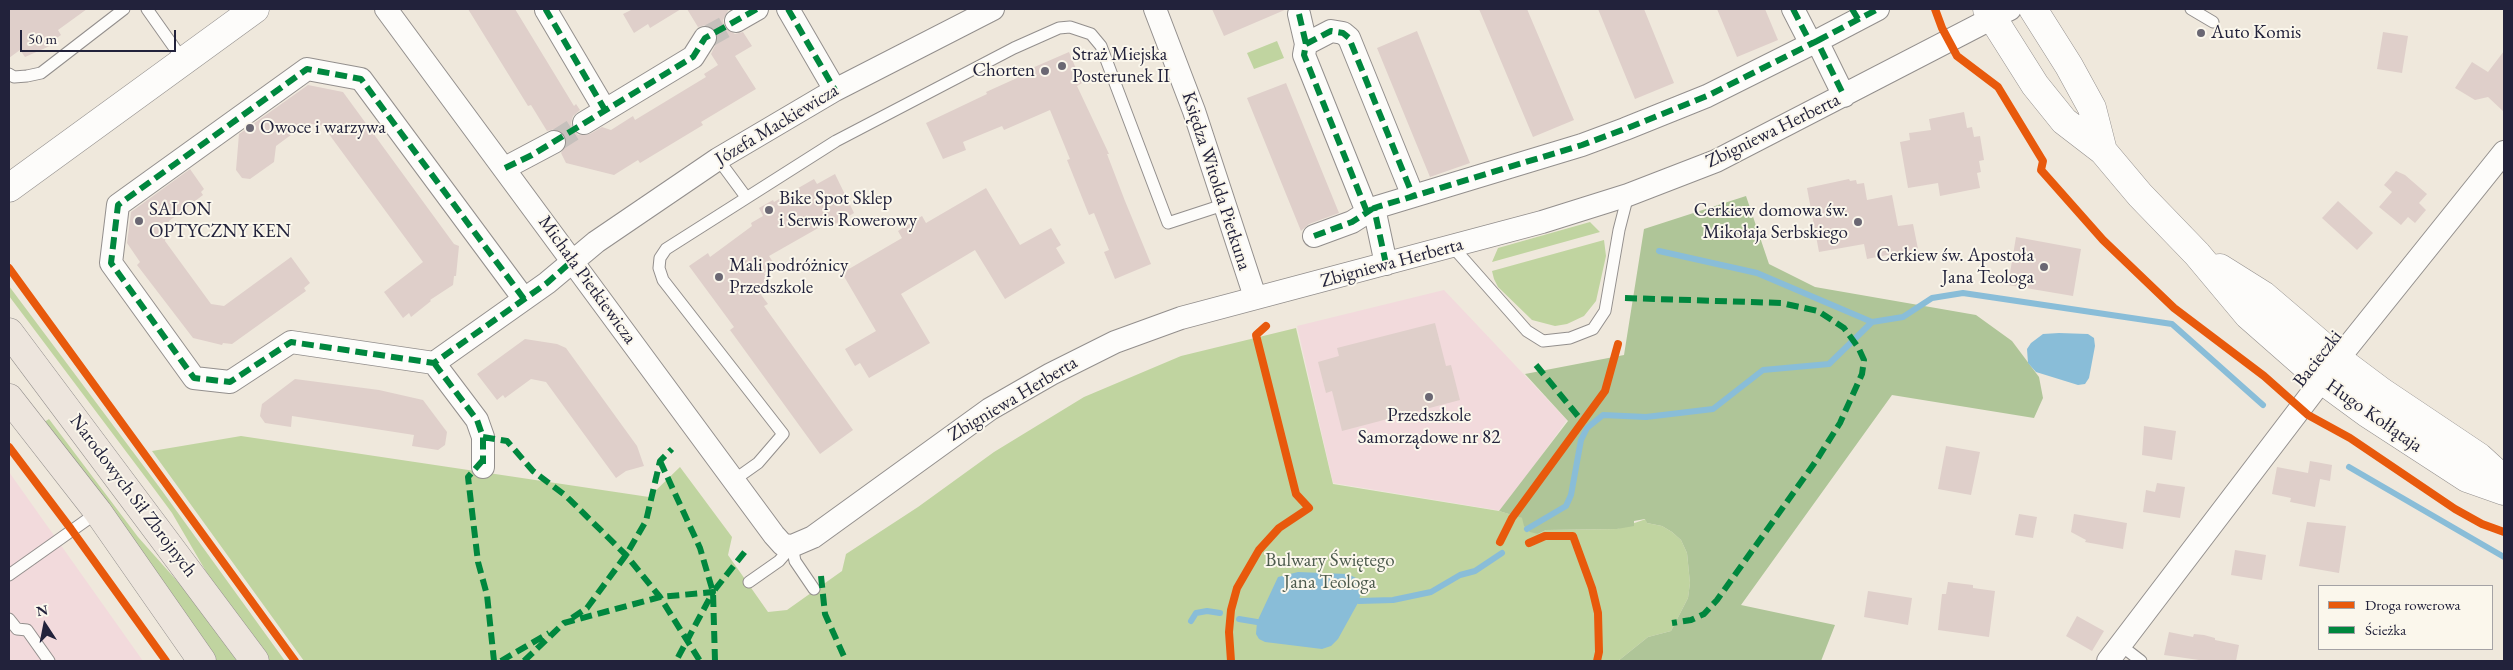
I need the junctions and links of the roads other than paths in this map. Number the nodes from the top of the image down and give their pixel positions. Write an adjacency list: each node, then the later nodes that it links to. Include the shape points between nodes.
1 (124, 9): 23 (lane, via 41,72 14,77)
2 (147, 9): 22 (lane)
3 (255, 9): 22 (street)
4 (386, 9): 32 (street, Michała Pietkiewicza)
5 (548, 9): 26 (street)
6 (757, 9): 17 (street)
7 (788, 9): 24 (street)
8 (993, 9): 24 (street, Józefa Mackiewicza)
9 (1155, 9): 37 (street, Księdza Witolda Pietkuna)
10 (1793, 9): 20 (street)
11 (1878, 9): 16 (street)
12 (2033, 9): 29 (street, Hugo Kołłątaja, via 2092,108)
13 (2191, 9): 18 (lane)
14 (1996, 12): 25 (street, Zbigniewa Herberta); 29 (street, Hugo Kołłątaja, via 2035,85 2064,121)
15 (1299, 14): 21 (street)
16 (1855, 14): 20 (street)
17 (736, 21)
18 (2213, 22)
19 (705, 38): 26 (street, via 693,57)
20 (1814, 42): 25 (street); 35 (street, via 1707,96 1625,129)
21 (1306, 44): 35 (street, via 1331,31 1349,38); 38 (street, via 1304,55)
22 (183, 60): 33 (street)
23 (9, 74)
24 (835, 90): 31 (street, Józefa Mackiewicza)
25 (1844, 96): 34 (street, Zbigniewa Herberta, via 1716,161)
26 (605, 110): 27 (street)
27 (584, 123)
28 (554, 142): 32 (street)
29 (2103, 151): 47 (street, Hugo Kołłątaja, via 2197,254 2262,296)
30 (2504, 152): 47 (street, Bacieczki)
31 (718, 159): 36 (lane); 41 (street, Józefa Mackiewicza)
32 (505, 168): 41 (street, Michała Pietkiewicza)
33 (9, 188)
34 (1628, 195): 40 (street, Zbigniewa Herberta); 40 (lane, via 1605,311 1593,329 1570,338 1543,341 1526,331)
35 (1413, 196): 38 (street)
36 (746, 197): 37 (lane, via 836,141 1014,48 1058,28 1070,27 1091,34 1100,46 1168,223); 51 (lane, via 666,249 660,258 659,268 663,280 783,434 758,463)
37 (1226, 204): 43 (street, Księdza Witolda Pietkuna)
38 (1370, 210): 39 (street, via 1352,222); 42 (street)
39 (1314, 236)
40 (1452, 246): 42 (street, Zbigniewa Herberta)
41 (572, 261): 44 (street, Józefa Mackiewicza); 51 (street, Michała Pietkiewicza)
42 (1386, 264): 43 (street, Zbigniewa Herberta)
43 (1255, 297): 55 (street, Zbigniewa Herberta, via 1142,331 1051,374 977,418 806,541)
44 (524, 299): 46 (street, Józefa Mackiewicza); 46 (street, via 361,79 306,69 118,205 111,263 194,378 230,382 291,342)
45 (9, 332): 48 (main road, Narodowych Sił Zbrojnych)
46 (434, 363): 50 (street, via 477,420 483,437)
47 (2330, 369): 52 (street, Hugo Kołłątaja, via 2382,392 2479,457); 53 (street, Hugo Kołłątaja, via 2367,413 2467,478); 60 (street, Bacieczki)
48 (48, 382): 49 (main road); 63 (main road, Narodowych Sił Zbrojnych)
49 (11, 402): 54 (main road, Narodowych Sił Zbrojnych)
50 (483, 467)
51 (734, 480): 55 (street, Michała Pietkiewicza, via 778,541)
52 (2504, 480)
53 (2504, 491)
54 (98, 512): 56 (lane); 62 (main road, Narodowych Sił Zbrojnych)
55 (792, 546): 57 (lane); 58 (lane, via 795,561)
56 (9, 575)
57 (749, 582)
58 (814, 589)
59 (9, 619): 61 (lane, via 17,629 26,630)
60 (2114, 653): 64 (lane)
61 (49, 661)
62 (202, 661)
63 (255, 661)
64 (2142, 661)

